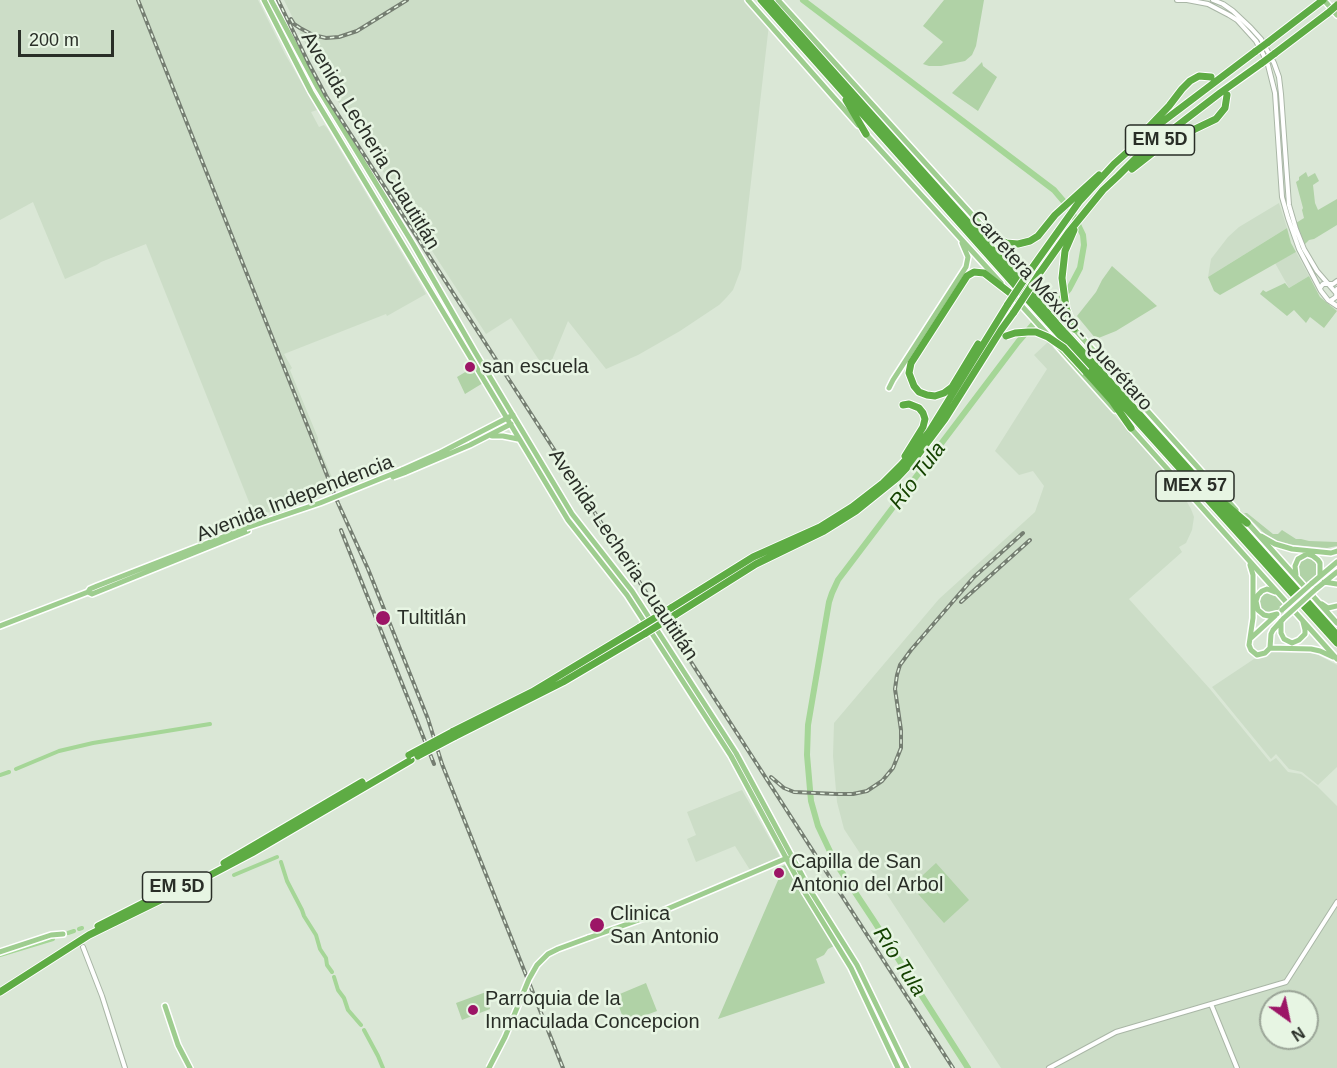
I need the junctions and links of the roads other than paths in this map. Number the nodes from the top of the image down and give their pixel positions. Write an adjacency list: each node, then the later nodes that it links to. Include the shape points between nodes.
1 (264, 0): 39 (main road, Avenida Lecheria Cuautitlán, via 310,92)
2 (271, 0): 38 (main road, Avenida Lecheria Cuautitlán, via 318,88)
3 (748, 0): 16 (main road)
4 (761, 0): 14 (highway, Carretera México - Querétaro / MEX 57)
5 (769, 0): 30 (highway, Carretera México - Querétaro / MEX 57, via 1016,276)
6 (778, 0): 21 (main road)
7 (1177, 0): 25 (street, via 1208,4 1237,20 1263,54 1275,93 1282,197 1299,249)
8 (1213, 0): 24 (street, via 1233,11 1251,28 1274,63 1281,94 1289,205 1304,249)
9 (1330, 0): 11 (main road)
10 (1322, 1): 12 (main road); 17 (highway, EM 5D, bridge, via 1153,129)
11 (1337, 6): 18 (highway, EM 5D, bridge, via 1177,126)
12 (1337, 15)
13 (1211, 77): 17 (highway, via 1199,76 1187,83)
14 (832, 78): 16 (highway); 30 (highway, Carretera México - Querétaro / MEX 57)
15 (1227, 95): 18 (highway, via 1225,108 1216,119 1165,144)
16 (866, 134): 22 (main road)
17 (1114, 164): 19 (highway, EM 5D)
18 (1103, 190): 20 (highway, EM 5D)
19 (1077, 199): 21 (highway, via 1030,241 1006,243); 32 (highway, EM 5D, bridge)
20 (1079, 219): 31 (highway, via 1066,247 1062,268); 35 (highway, EM 5D, bridge)
21 (981, 226): 31 (main road)
22 (954, 232): 27 (main road); 36 (main road, via 965,250 967,265)
23 (1337, 281): 24 (street)
24 (1328, 284): 25 (street); 26 (street)
25 (1320, 288): 28 (street)
26 (1337, 292): 28 (street)
27 (1010, 293): 32 (highway, via 984,273 967,276 912,360 909,370 913,386 935,396 949,390); 40 (main road)
28 (1330, 301): 29 (street)
29 (1337, 306)
30 (1039, 308): 33 (highway, Carretera México - Querétaro / MEX 57)
31 (1066, 317): 34 (highway)
32 (999, 319): 45 (highway, EM 5D, via 929,432)
33 (1055, 326): 44 (highway, Carretera México - Querétaro / MEX 57); 66 (highway, Carretera México - Querétaro / MEX 57)
34 (1074, 329): 46 (main road)
35 (984, 357): 40 (highway, bridge, via 999,340 1014,333 1036,332 1048,337 1060,344 1113,401); 69 (highway, EM 5D, bridge, via 915,459 856,511 756,564 563,682)
36 (889, 388)
37 (903, 405): 45 (highway, via 921,409 924,426 906,455)
38 (515, 418): 39 (main road); 70 (main road, Avenida Lecheria Cuautitlán, via 572,514 632,591 736,753)
39 (508, 422): 41 (main road, Avenida Independencia); 42 (main road, Avenida Lecheria Cuautitlán); 43 (main road, Avenida Independencia)
40 (1131, 428): 49 (main road)
41 (487, 437): 42 (main road); 43 (main road, Avenida Independencia)
42 (519, 440): 70 (main road, Avenida Lecheria Cuautitlán, via 568,520 627,595 727,750)
43 (403, 472): 63 (main road, Avenida Independencia, bridge)
44 (1194, 476): 46 (highway); 64 (highway, Carretera México - Querétaro / MEX 57)
45 (874, 490): 69 (highway, EM 5D, bridge, via 820,526 753,557)
46 (1247, 523): 47 (main road)
47 (1257, 533): 48 (main road, via 1292,549); 53 (main road)
48 (1337, 551)
49 (1249, 560): 56 (main road); 65 (main road, via 1253,575)
50 (1337, 562): 52 (main road)
51 (1337, 572): 54 (main road)
52 (1320, 576): 53 (main road, via 1318,560 1307,554 1294,566); 59 (main road, bridge)
53 (1296, 577): 57 (main road)
54 (1324, 582): 55 (main road); 60 (main road, bridge)
55 (1337, 584)
56 (1282, 597): 59 (main road, via 1267,589 1256,601 1264,615); 61 (main road)
57 (1319, 603): 58 (main road, via 1328,608); 62 (main road)
58 (1337, 606)
59 (1279, 612): 65 (main road)
60 (1283, 619): 61 (main road, via 1281,633 1292,642 1305,634); 67 (main road, via 1271,634)
61 (1302, 620): 68 (main road)
62 (1337, 623)
63 (0, 626)
64 (1337, 635)
65 (1250, 639): 67 (main road, via 1254,654)
66 (1337, 643)
67 (1270, 648): 68 (main road, via 1320,651)
68 (1337, 659)
69 (491, 716): 74 (highway, EM 5D, bridge, via 410,757 199,881)
70 (788, 857): 80 (main road, Avenida Lecheria Cuautitlán, via 856,965); 83 (main road, bridge, via 653,915 548,954 529,979); 84 (main road, Avenida Lecheria Cuautitlán)
71 (1337, 902): 79 (street, via 1286,982)
72 (63, 934): 75 (main road)
73 (83, 947): 81 (street)
74 (64, 948): 76 (highway, EM 5D); 77 (highway, EM 5D)
75 (0, 952)
76 (0, 988)
77 (0, 992)
78 (165, 1005): 82 (main road)
79 (1211, 1005): 85 (street, via 1110,1034); 86 (street)
80 (885, 1024): 84 (main road, Avenida Lecheria Cuautitlán); 84 (street)
81 (125, 1068)
82 (190, 1068)
83 (489, 1068)
84 (903, 1068)
85 (1050, 1068)
86 (1237, 1068)

